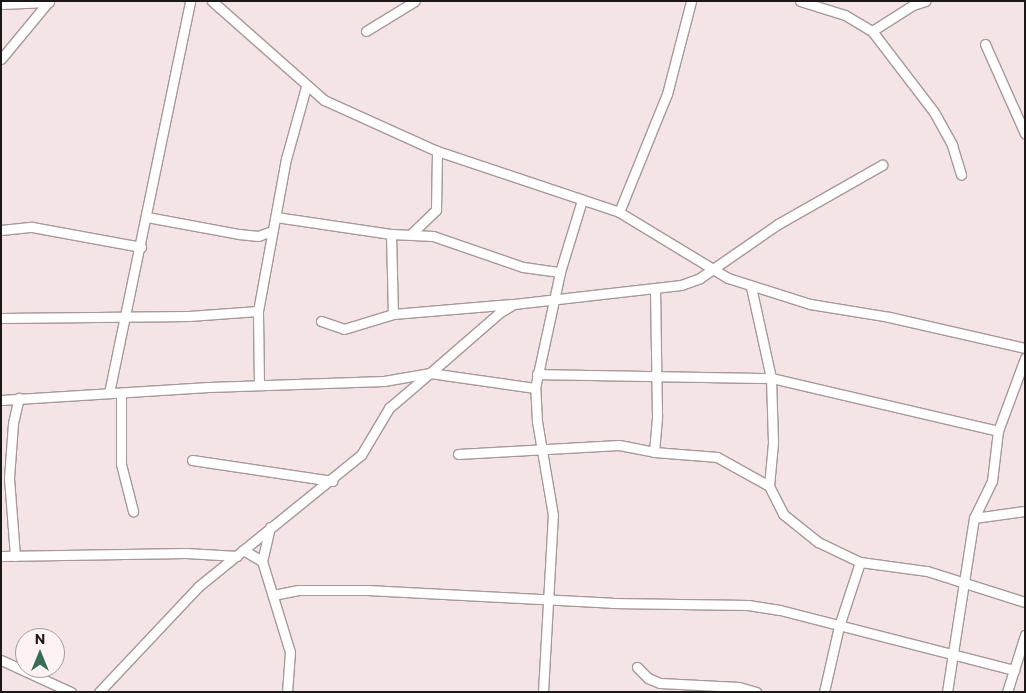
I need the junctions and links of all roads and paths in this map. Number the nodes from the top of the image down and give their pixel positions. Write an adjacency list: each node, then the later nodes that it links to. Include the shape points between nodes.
1 (190, 1): 21 (street)
2 (212, 1): 13 (street)
3 (415, 1): 9 (street)
4 (691, 1): 19 (street, via 667,94)
5 (800, 1): 10 (street, via 845,15)
6 (925, 1): 10 (street)
7 (49, 2): 8 (street); 12 (street)
8 (1, 4)
9 (366, 31)
10 (872, 31): 17 (street, via 934,112 952,144)
11 (985, 44): 14 (street)
12 (1, 59)
13 (306, 87): 15 (street, via 324,100); 20 (street, via 286,159)
14 (1025, 134)
15 (437, 151): 18 (street); 25 (street, via 436,210)
16 (882, 165): 29 (street, via 778,224)
17 (961, 175)
18 (582, 200): 19 (street); 30 (street)
19 (619, 212): 29 (street)
20 (276, 216): 23 (street); 24 (street)
21 (146, 218): 26 (street); 28 (street)
22 (1, 230): 28 (street, via 32,227)
23 (272, 231): 26 (street); 27 (street)
24 (391, 234): 25 (street); 36 (street)
25 (411, 234): 30 (street, via 447,240 522,267)
26 (258, 236): 27 (street)
27 (270, 245): 35 (street)
28 (141, 247): 37 (street)
29 (710, 270): 31 (street); 32 (street, via 682,285)
30 (560, 272): 33 (street)
31 (751, 287): 40 (street, via 810,304 948,328); 45 (street)
32 (655, 290): 33 (street); 44 (street)
33 (554, 299): 34 (street); 43 (street)
34 (514, 304): 36 (street); 42 (street, via 499,313)
35 (258, 311): 37 (street); 46 (street)
36 (393, 314): 39 (street, via 344,329)
37 (126, 316): 38 (street); 48 (street)
38 (1, 318)
39 (321, 321)
40 (1025, 348)
41 (1025, 358): 52 (street)
42 (430, 373): 46 (street, via 384,381); 47 (street); 58 (street, via 389,408 361,455)
43 (537, 374): 44 (street); 47 (street)
44 (657, 378): 45 (street); 54 (street)
45 (771, 378): 52 (street); 59 (street, via 773,443)
46 (259, 385): 49 (street)
47 (535, 388): 53 (street)
48 (109, 393): 49 (street); 50 (street)
49 (121, 393): 61 (street, via 120,464)
50 (19, 398): 51 (street); 57 (street)
51 (1, 400)
52 (998, 431): 62 (street, via 992,481)
53 (542, 447): 54 (street, via 619,445); 55 (street); 71 (street, via 553,515)
54 (654, 452): 59 (street, via 717,457)
55 (458, 454)
56 (192, 460): 58 (street)
57 (5, 478): 66 (street)
58 (332, 481): 63 (street)
59 (769, 486): 68 (street, via 784,514 795,526 818,542)
60 (1025, 510): 62 (street)
61 (133, 511)
62 (974, 518): 69 (street)
63 (270, 527): 64 (street); 67 (street)
64 (240, 553): 66 (street); 67 (street); 80 (street, via 193,593)
65 (1, 556): 66 (street)
66 (14, 556)
67 (262, 561): 70 (street)
68 (860, 562): 69 (street, via 927,571); 73 (street)
69 (966, 581): 72 (street); 75 (street)
70 (273, 594): 71 (street, via 299,590 367,590); 81 (street, via 290,652)
71 (550, 598): 73 (street, via 648,604 748,605); 82 (street)
72 (1025, 602)
73 (839, 626): 75 (street); 84 (street)
74 (1025, 635): 78 (street)
75 (952, 654): 78 (street); 85 (street)
76 (1, 660): 79 (street)
77 (637, 667): 83 (street, via 660,684 739,687)
78 (1014, 670): 86 (street)
79 (71, 692)
80 (100, 692)
81 (287, 692)
82 (544, 692)
83 (756, 692)
84 (824, 692)
85 (947, 692)
86 (1007, 692)

